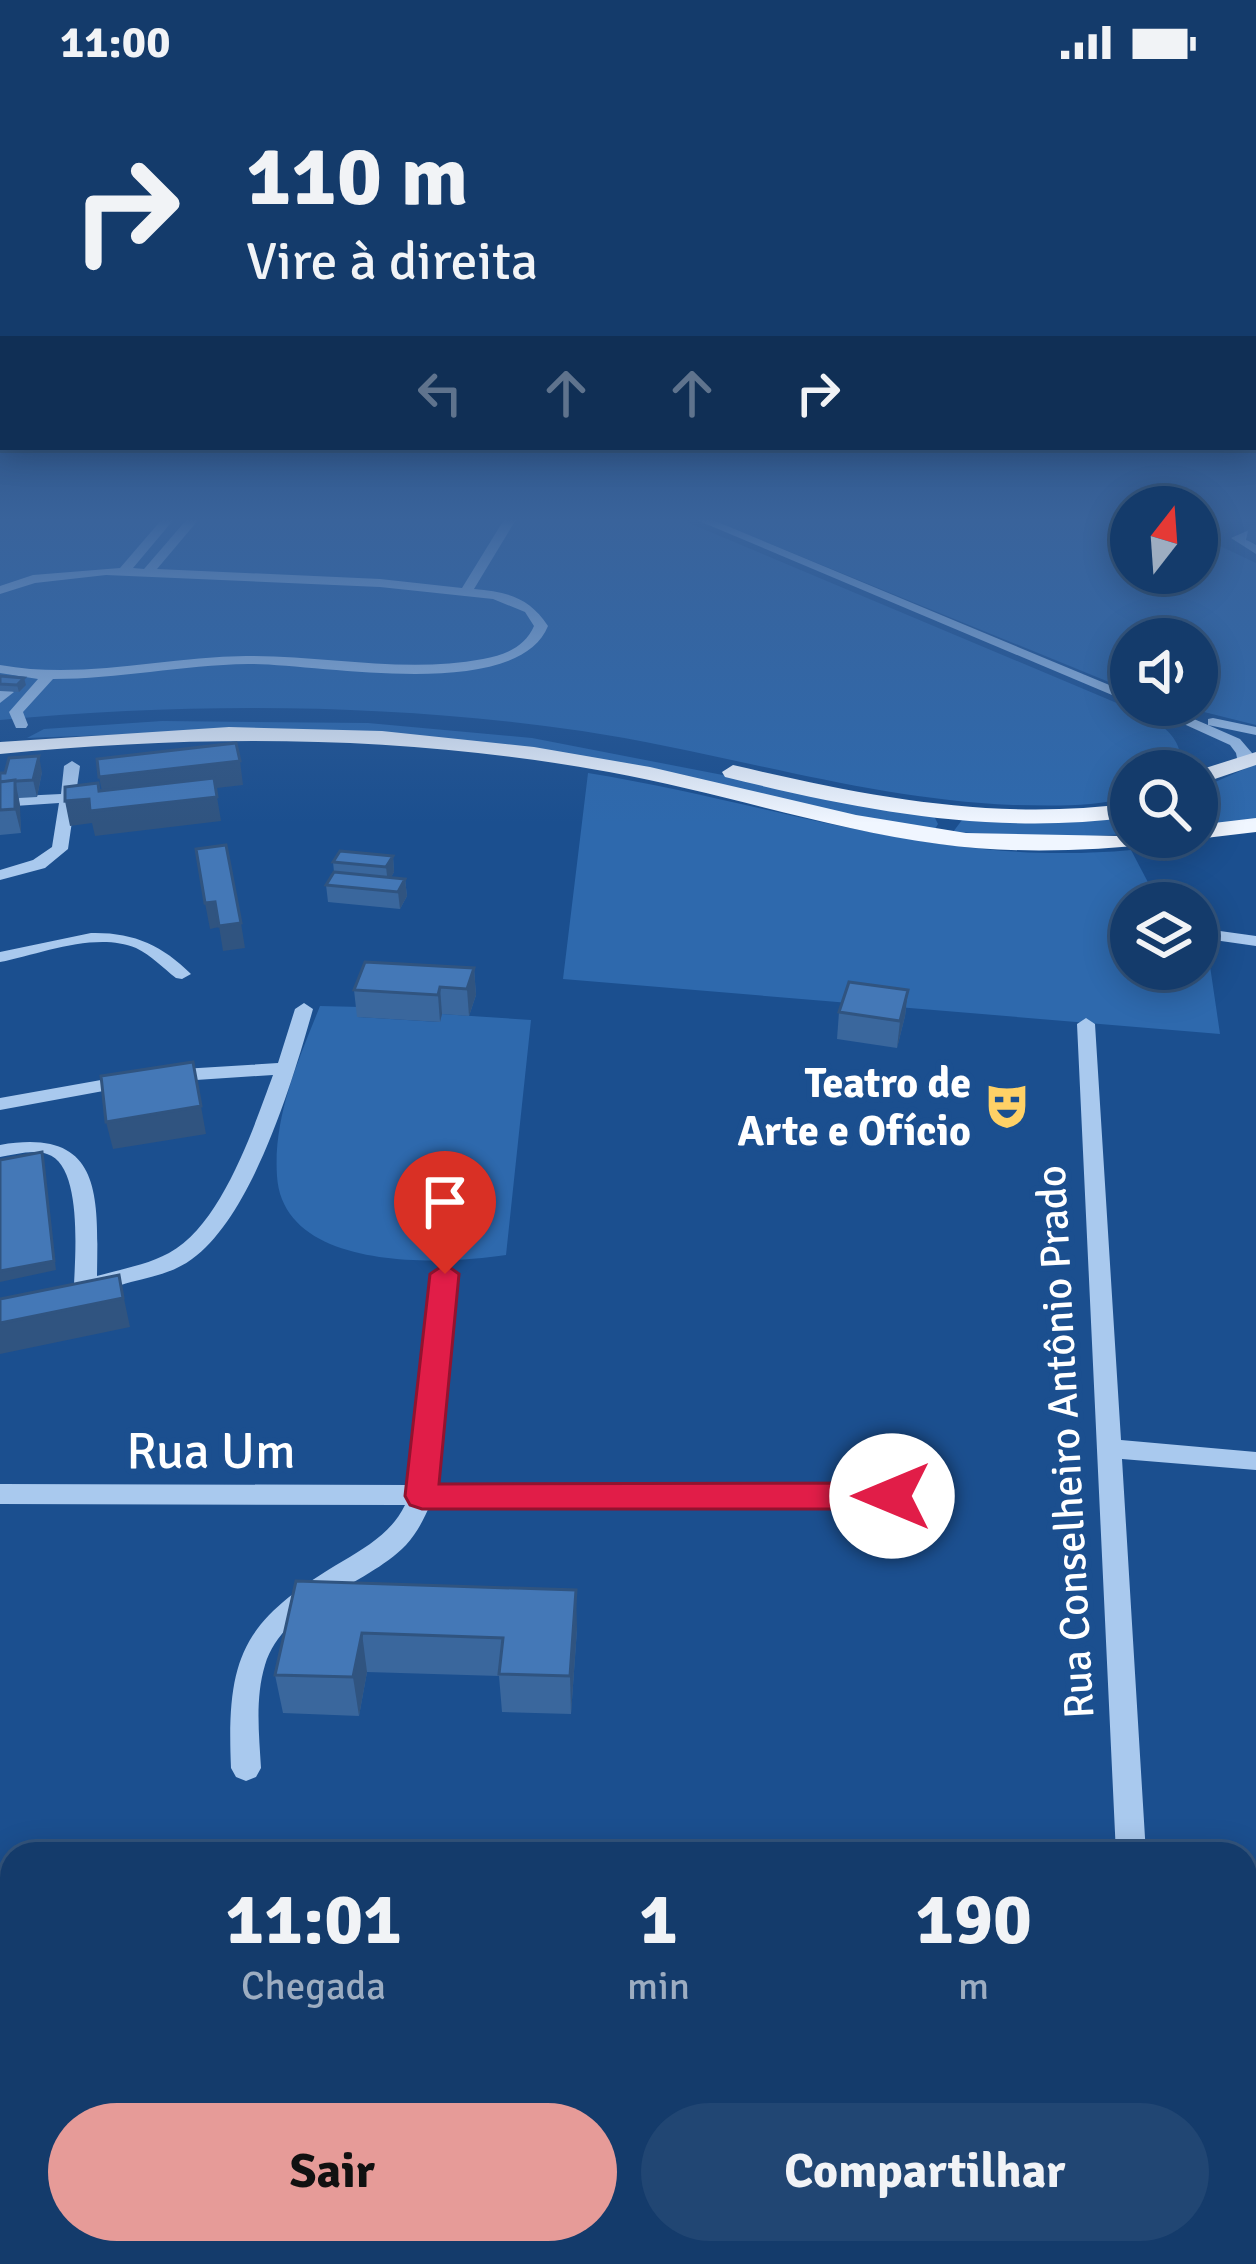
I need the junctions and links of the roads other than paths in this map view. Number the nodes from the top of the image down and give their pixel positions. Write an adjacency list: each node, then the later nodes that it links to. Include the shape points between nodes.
1 (539, 620): 4 (street, via 539,634 505,657 437,669 233,660)
2 (941, 620): 6 (street)
3 (0, 669): 5 (street)
4 (48, 676): 5 (street); 9 (street)
5 (11, 688)
6 (1110, 690)
7 (1218, 723): 10 (street)
8 (1200, 726): 11 (street)
9 (7, 729): 16 (main road, via 220,716 430,723 607,745); 20 (main road, via 427,742 605,764)
10 (1256, 731)
11 (1250, 759): 13 (main road)
12 (72, 766): 14 (street)
13 (1218, 770)
14 (68, 798): 15 (street); 22 (street, via 60,848)
15 (0, 802)
16 (933, 810): 17 (main road); 20 (main road, via 947,825)
17 (1110, 812)
18 (1256, 827): 19 (main road)
19 (1218, 830)
20 (932, 836): 21 (main road)
21 (1110, 841)
22 (0, 875)
23 (1220, 936): 24 (street)
24 (1256, 941)
25 (0, 957): 26 (street, via 126,940)
26 (182, 974)
27 (304, 1010): 29 (street)
28 (1086, 1024): 35 (street, Rua Conselheiro Antônio Prado)
29 (285, 1068): 30 (street, via 110,1083); 33 (street, via 222,1213 186,1254)
30 (0, 1103)
31 (0, 1151): 33 (street, via 46,1148 72,1161 87,1238)
32 (445, 1274): 38 (street)
33 (86, 1286): 34 (street)
34 (62, 1292)
35 (1108, 1448): 36 (street); 41 (street, Rua Conselheiro Antônio Prado)
36 (1256, 1461)
37 (0, 1494): 38 (street, Rua Um)
38 (422, 1496): 39 (street, Rua Um); 40 (street, via 400,1539 266,1629 247,1667 241,1707)
39 (892, 1496)
40 (246, 1768)
41 (1130, 1842)

